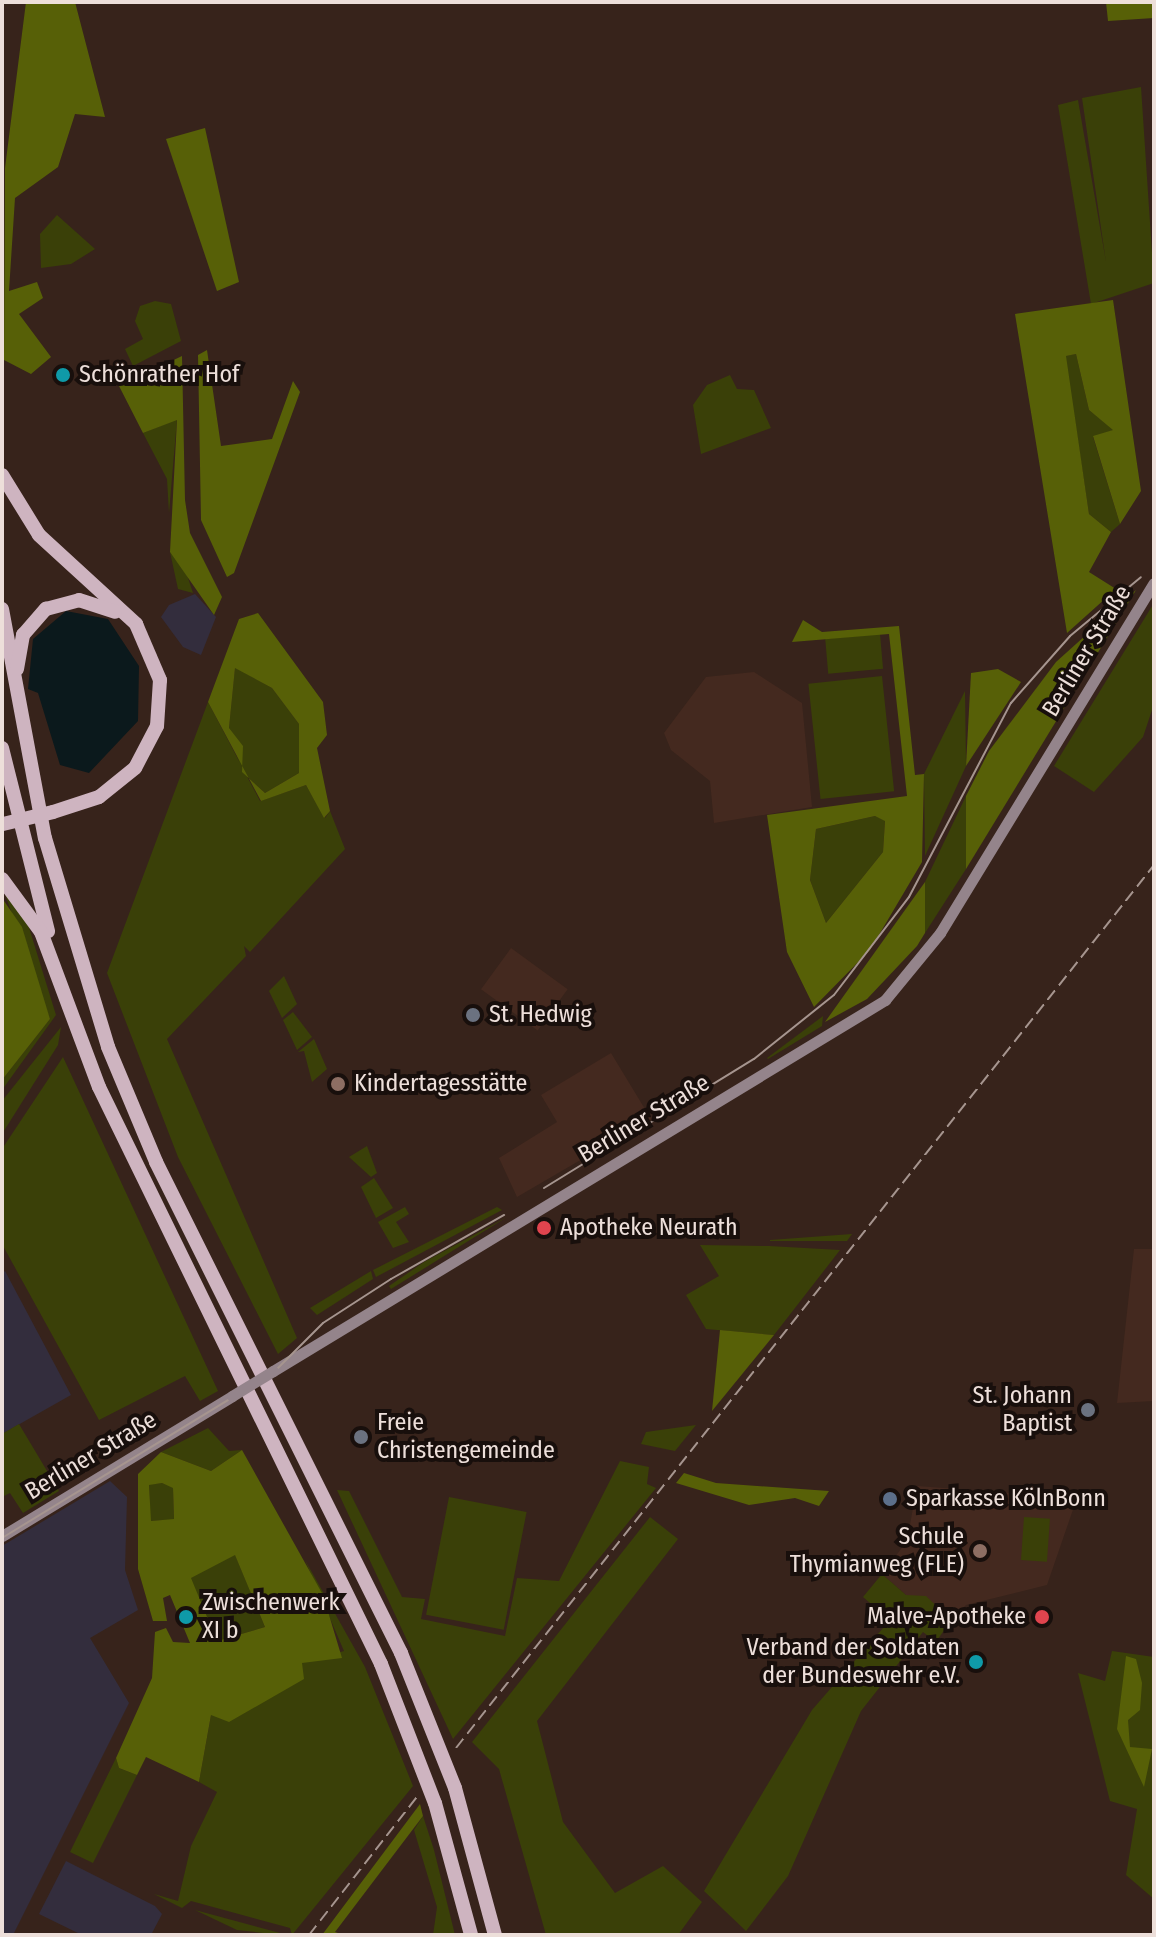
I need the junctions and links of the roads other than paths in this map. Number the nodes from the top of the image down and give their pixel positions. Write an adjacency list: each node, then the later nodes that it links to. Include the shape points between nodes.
1 (2, 475): 6 (highway, via 39,535 136,624 160,680 157,726 135,768 99,797)
2 (1154, 583): 11 (main road, Berliner Straße, bridge, via 947,923 885,1000)
3 (2, 609): 4 (highway)
4 (15, 693): 6 (highway, via 23,635 46,609 68,601 112,610 152,666 155,713 135,759 104,786); 13 (highway, via 45,838 108,1047 156,1162 401,1653 455,1788)
5 (2, 748): 10 (highway)
6 (52, 809): 7 (highway); 8 (highway, bridge)
7 (2, 818)
8 (2, 824)
9 (2, 879): 10 (highway, via 29,908)
10 (61, 978): 12 (highway, via 117,1127 387,1678 435,1803)
11 (2, 1536)
12 (471, 1935)
13 (495, 1935)

